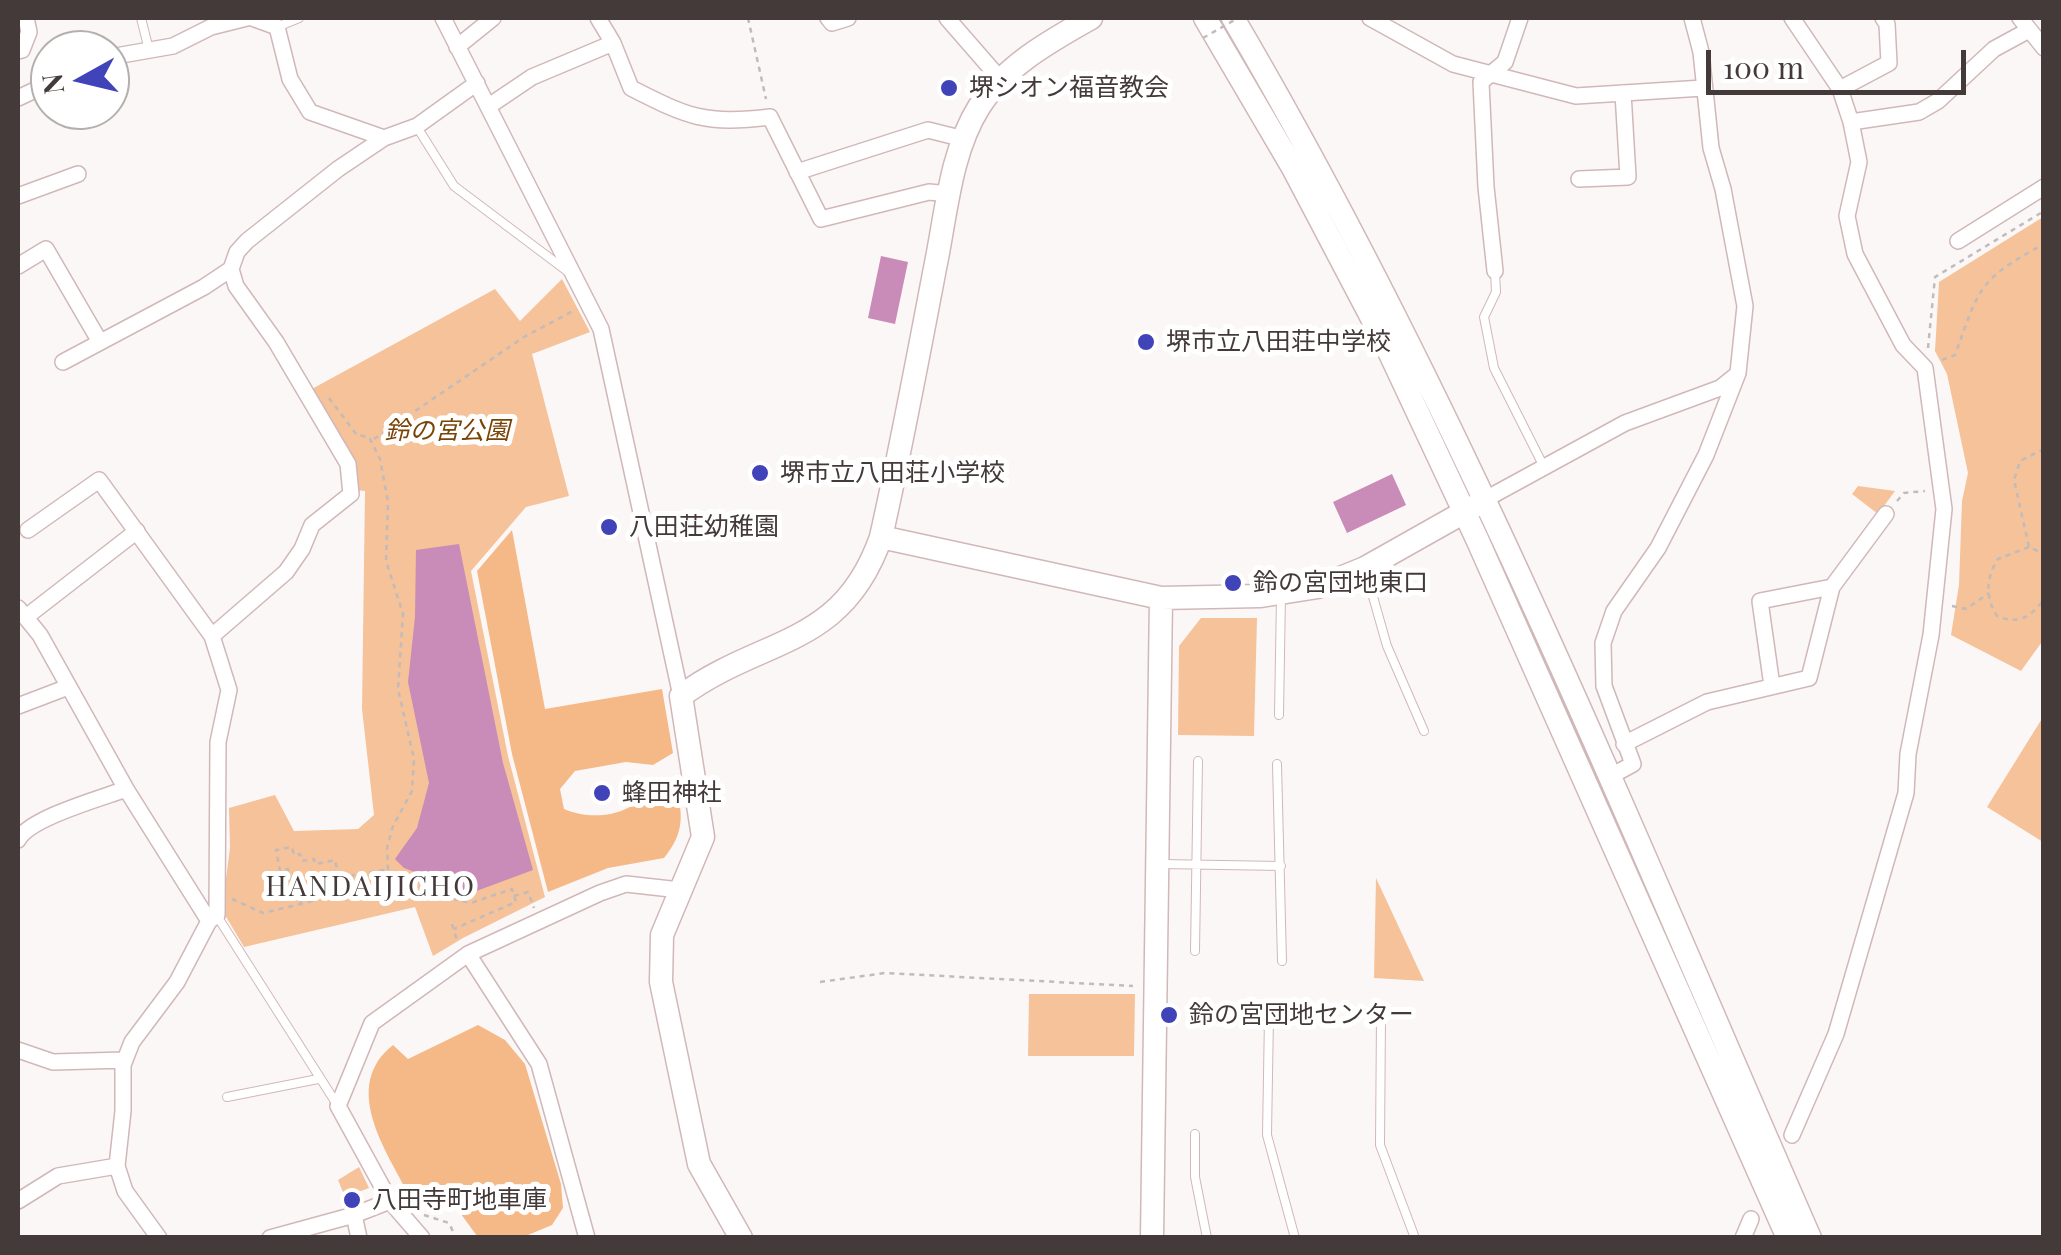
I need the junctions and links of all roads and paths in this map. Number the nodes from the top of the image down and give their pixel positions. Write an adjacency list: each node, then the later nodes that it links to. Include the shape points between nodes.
1 (26, 18): 26 (street, via 29,32)
2 (141, 18): 25 (lane)
3 (250, 18): 20 (street); 25 (street)
4 (299, 18): 20 (lane)
5 (444, 18): 23 (street)
6 (494, 18): 23 (street)
7 (598, 18): 22 (street)
8 (748, 18): 35 (path)
9 (828, 18): 10 (street, via 832,24)
10 (848, 18)
11 (947, 18): 29 (street)
12 (1091, 18): 29 (street)
13 (1236, 18): 21 (path, bridge); 65 (street, via 1360,245)
14 (1370, 18): 28 (street, via 1453,64)
15 (1520, 18): 28 (street, via 1506,62)
16 (1692, 18): 31 (street)
17 (1792, 18): 32 (street)
18 (1883, 18): 32 (street, via 1889,63)
19 (2025, 24): 24 (street); 36 (street, via 1919,112)
20 (277, 27): 38 (street, via 290,79 310,112)
21 (1204, 28): 65 (street, via 1293,168)
22 (613, 43): 34 (street, via 532,76); 35 (street, via 631,88 679,112 724,122)
23 (457, 47): 30 (street)
24 (2044, 48)
25 (149, 50): 27 (street)
26 (18, 52)
27 (130, 53)
28 (1490, 71): 33 (street, via 1576,96); 51 (street, via 1480,82)
29 (1001, 80): 39 (street)
30 (477, 83): 34 (street); 37 (street)
31 (1702, 88): 33 (street); 58 (street, via 1745,306)
32 (1840, 89): 36 (street)
33 (1623, 93): 42 (street, via 1628,177)
34 (489, 106): 52 (street)
35 (770, 117): 40 (street)
36 (1851, 122): 120 (street, via 1858,162 1848,216 1854,254 1902,346 1925,368 1944,509 1906,794 1836,1034)
37 (417, 126): 38 (street); 52 (lane, via 467,199)
38 (384, 138): 50 (street, via 247,240)
39 (964, 138): 40 (street, via 928,130); 44 (street)
40 (797, 172): 44 (street, via 821,219 929,192)
41 (78, 174): 45 (street)
42 (1579, 179)
43 (2044, 187): 47 (street)
44 (950, 194): 69 (street)
45 (18, 196)
46 (2044, 211): 55 (path, via 1935,278)
47 (1958, 241)
48 (2044, 244): 57 (path, via 1987,280 1955,354)
49 (18, 266): 54 (street, via 46,248)
50 (231, 268): 54 (street); 59 (street, via 236,286)
51 (1495, 271): 63 (lane, via 1496,292 1484,317 1494,368)
52 (574, 276): 53 (street)
53 (588, 304): 60 (path, via 524,337); 84 (street, via 601,329)
54 (100, 342): 56 (street)
55 (1927, 352)
56 (63, 362)
57 (1933, 364)
58 (1738, 374): 63 (street, via 1720,388 1624,423); 88 (street, via 1706,456 1658,548 1614,611 1604,643 1604,686)
59 (310, 399): 60 (path, via 330,398 357,435); 81 (street, via 348,464 351,494 312,526 286,572)
60 (373, 443): 62 (path); 97 (path, via 388,502 386,560 402,614 398,688 414,759 412,792 386,848)
61 (2044, 449): 70 (path, via 2020,461 2015,472)
62 (364, 451)
63 (1543, 465): 65 (street)
64 (1924, 491): 66 (path, via 1904,492)
65 (1475, 506): 73 (street); 91 (street); 139 (street)
66 (1889, 510): 74 (street)
67 (28, 530): 68 (street, via 99,480)
68 (136, 531): 80 (street); 81 (street)
69 (881, 538): 77 (street); 84 (street, via 857,590 818,626)
70 (2029, 547): 71 (path); 76 (path, via 1998,559)
71 (2042, 554): 72 (path)
72 (2044, 562)
73 (1365, 568): 75 (street); 87 (lane, via 1386,646)
74 (1832, 587): 83 (street, via 1808,678); 83 (street, via 1760,601)
75 (1282, 594): 77 (street); 86 (lane)
76 (1989, 594): 78 (path, via 1997,616 2008,621 2029,616); 79 (path, via 1966,609)
77 (1161, 598): 94 (street)
78 (2044, 598)
79 (1950, 606)
80 (22, 612): 82 (street)
81 (212, 636): 104 (street, via 229,690 218,742)
82 (68, 686): 85 (street); 92 (street)
83 (1772, 686): 88 (street, via 1707,702)
84 (681, 696): 99 (street, via 703,837)
85 (18, 706)
86 (1279, 715)
87 (1424, 731)
88 (1624, 744): 91 (street, via 1633,764)
89 (1198, 762): 95 (lane)
90 (1277, 764): 96 (lane)
91 (1609, 777): 140 (street)
92 (126, 789): 93 (street, via 42,821); 104 (street)
93 (18, 840)
94 (1158, 864): 95 (lane); 134 (street)
95 (1197, 864): 96 (lane); 108 (lane)
96 (1282, 866): 109 (lane)
97 (388, 871): 98 (path); 100 (path, via 471,903 512,889)
98 (340, 881): 102 (path); 102 (path, via 335,860 315,864 314,858 302,861 292,847 276,850 280,871 288,869)
99 (680, 890): 107 (street, via 626,884); 133 (street, via 662,935 661,982 699,1164)
100 (514, 896): 103 (path, via 528,892); 106 (path, via 516,902)
101 (230, 899): 102 (path, via 263,913)
102 (302, 905)
103 (534, 909)
104 (213, 918): 115 (street); 116 (lane)
105 (452, 924): 106 (path)
106 (454, 929): 107 (path)
107 (463, 950): 118 (street, via 372,1024); 132 (street, via 539,1064)
108 (1194, 952)
109 (1282, 962)
110 (820, 982): 111 (path, via 885,972)
111 (1142, 986)
112 (1269, 1016): 136 (lane, via 1268,1134)
113 (1381, 1016): 137 (lane, via 1380,1145)
114 (18, 1050): 115 (street, via 53,1062)
115 (125, 1060): 121 (street)
116 (318, 1079): 117 (lane); 118 (lane)
117 (227, 1096)
118 (338, 1106): 123 (street)
119 (1195, 1134): 135 (lane)
120 (1792, 1136)
121 (116, 1166): 122 (street, via 58,1176); 127 (street, via 125,1191)
122 (18, 1200)
123 (394, 1206): 124 (street); 130 (street); 131 (path, via 448,1223)
124 (354, 1215): 126 (street); 129 (street)
125 (1751, 1218): 138 (street)
126 (320, 1231): 128 (street)
127 (159, 1238)
128 (270, 1238)
129 (359, 1238)
130 (422, 1238)
131 (456, 1238)
132 (586, 1238)
133 (741, 1238)
134 (1152, 1238)
135 (1207, 1238)
136 (1295, 1238)
137 (1415, 1238)
138 (1743, 1238)
139 (1788, 1238)
140 (1810, 1238)

